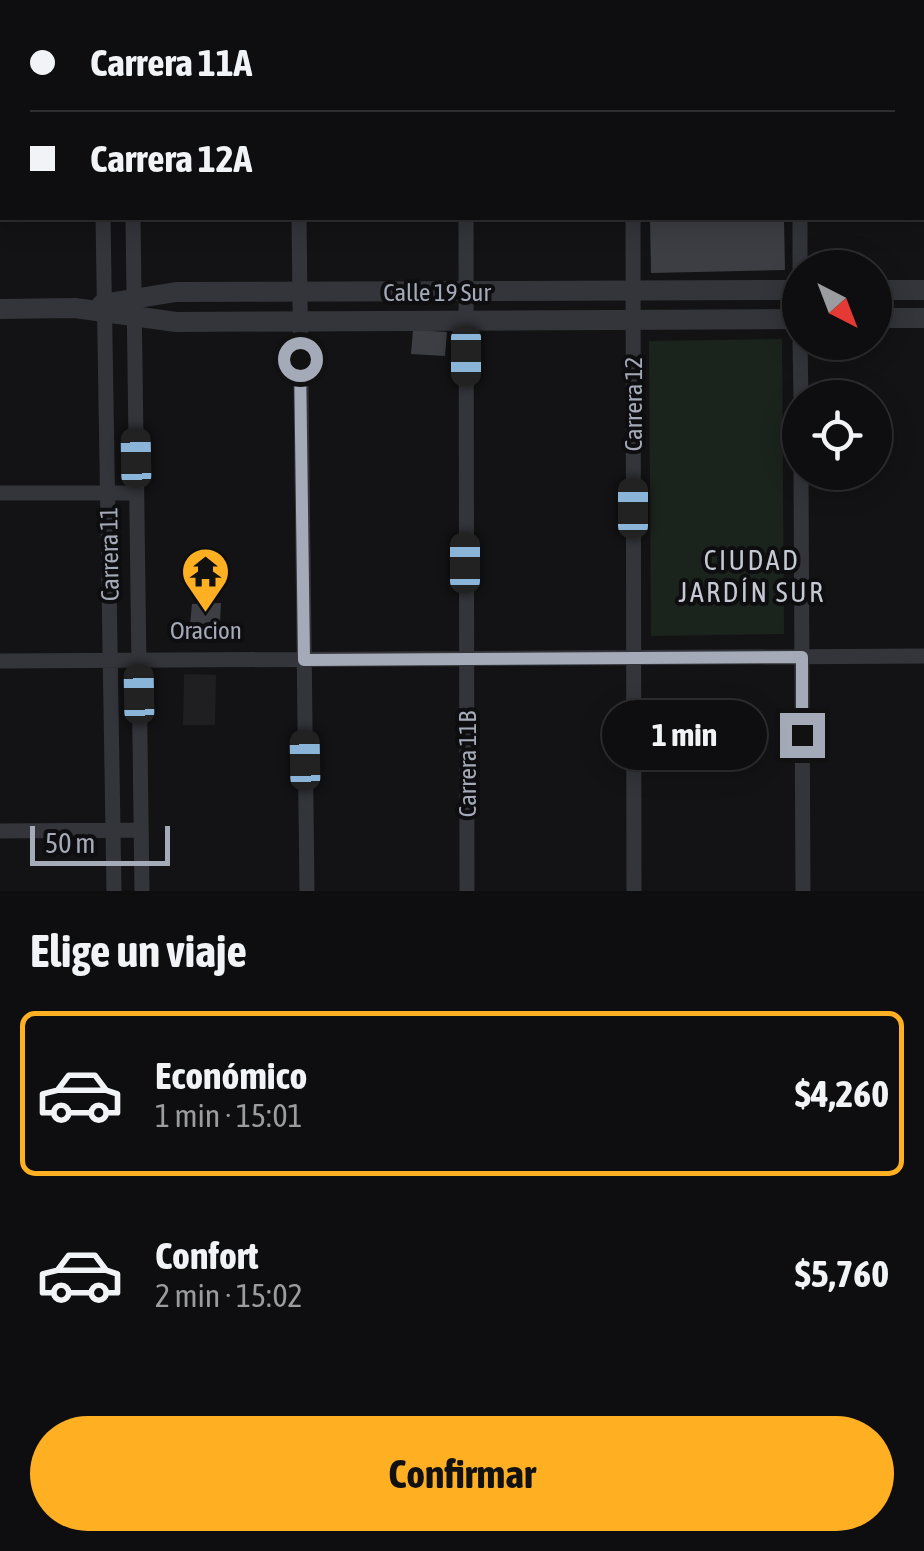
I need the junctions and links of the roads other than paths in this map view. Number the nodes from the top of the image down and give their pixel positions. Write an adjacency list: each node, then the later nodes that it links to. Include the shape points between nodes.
1 (103, 220): 15 (street, Carrera 11)
2 (133, 220): 16 (street, Carrera 11)
3 (299, 220): 12 (street)
4 (466, 220): 13 (street, Carrera 11B)
5 (634, 220): 11 (street, Carrera 12)
6 (800, 220): 7 (street)
7 (800, 250)
8 (782, 290): 11 (street, Calle 19 Sur)
9 (892, 290): 10 (street)
10 (924, 290)
11 (634, 291): 13 (street, Calle 19 Sur); 21 (street, Carrera 12)
12 (300, 292): 13 (street, Calle 19 Sur); 16 (street, Calle 19 Sur, via 176,292); 22 (street)
13 (466, 292): 20 (street, Carrera 11B)
14 (0, 308): 15 (street, Calle 19 Sur)
15 (105, 308): 16 (street, Calle 19 Sur); 26 (street, Carrera 11)
16 (134, 308): 22 (street, Calle 19 Sur, via 176,322); 25 (street, Carrera 11)
17 (892, 318): 18 (street)
18 (924, 318)
19 (782, 319): 21 (street, Calle 19 Sur)
20 (466, 320): 21 (street, Calle 19 Sur); 22 (street, Calle 19 Sur); 30 (street, Carrera 11B)
21 (634, 320): 29 (street, Carrera 12)
22 (300, 322): 32 (street)
23 (801, 490): 28 (street)
24 (0, 493): 26 (street)
25 (136, 493): 26 (street); 31 (street, Carrera 11)
26 (108, 494): 34 (street, Carrera 11)
27 (924, 656): 28 (street)
28 (802, 657): 29 (street); 43 (street)
29 (633, 658): 30 (street); 42 (street, Carrera 12)
30 (466, 659): 32 (street); 41 (street, Carrera 11B)
31 (138, 660): 32 (street); 34 (street); 36 (street, Carrera 11)
32 (304, 660): 40 (street)
33 (0, 661): 34 (street)
34 (110, 661): 35 (street, Carrera 11)
35 (113, 830): 36 (street); 37 (street); 38 (street, Carrera 11)
36 (141, 830): 39 (street, Carrera 11)
37 (0, 831)
38 (114, 891)
39 (142, 891)
40 (307, 891)
41 (467, 891)
42 (634, 891)
43 (803, 891)

